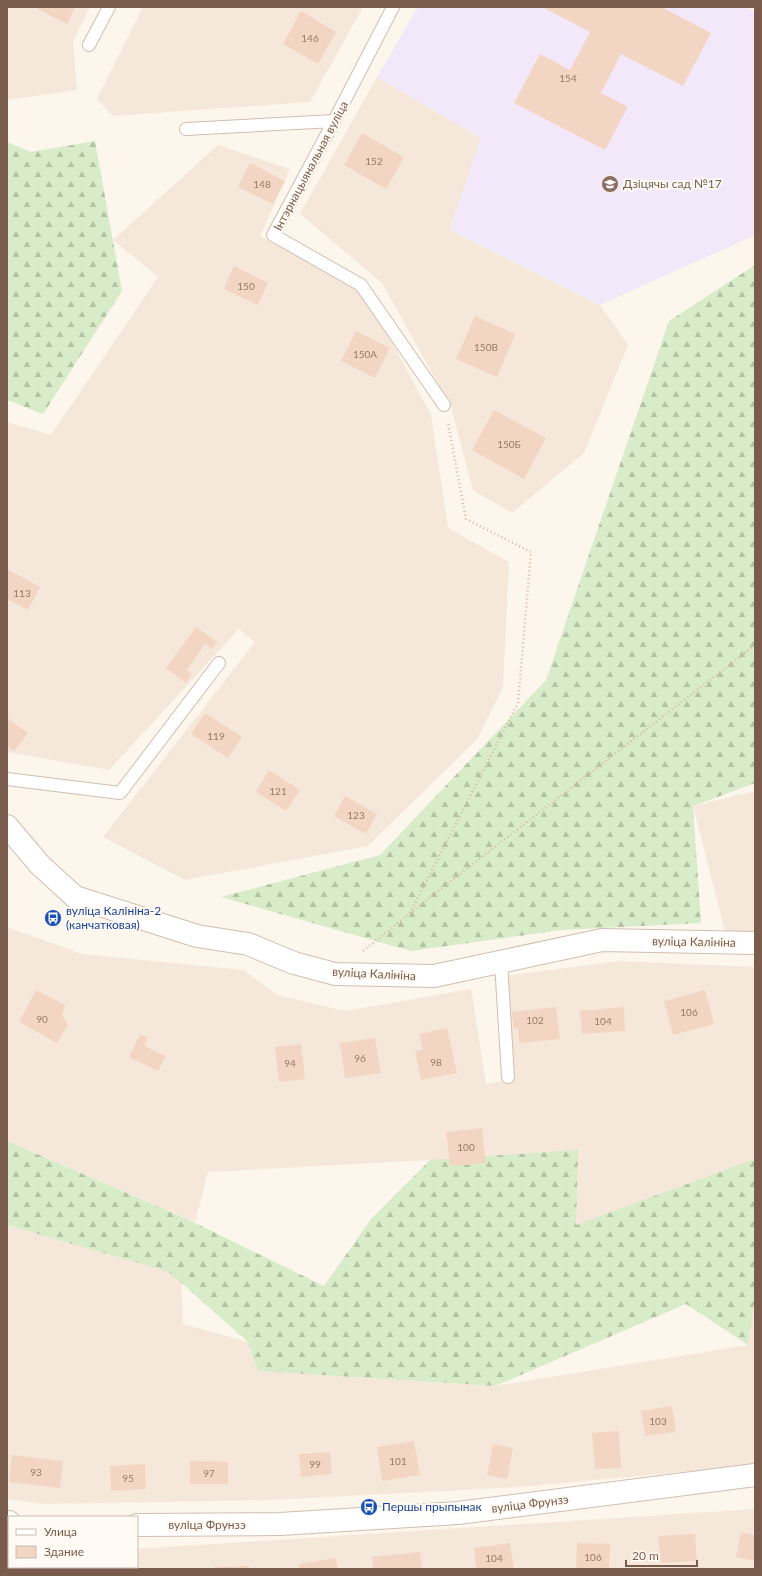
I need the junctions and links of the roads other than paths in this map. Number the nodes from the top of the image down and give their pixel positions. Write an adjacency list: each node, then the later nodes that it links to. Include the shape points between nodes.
1 (109, 7): 3 (lane)
2 (393, 7): 4 (lane, Інтэрнацыянальная вуліца)
3 (89, 45)
4 (334, 121): 5 (lane); 6 (lane, Інтэрнацыянальная вуліца, via 273,235 361,285)
5 (186, 129)
6 (444, 405)
7 (220, 663): 8 (lane, via 120,793)
8 (7, 779)
9 (7, 826): 11 (street, вуліца Калініна, via 40,865 75,897 197,936 248,944 294,963 335,974 434,976)
10 (755, 943): 11 (street, вуліца Калініна, via 602,940)
11 (501, 962): 12 (lane)
12 (508, 1077)
13 (755, 1475): 14 (street, вуліца Фрунзэ, via 458,1513 280,1524)
14 (138, 1525)

